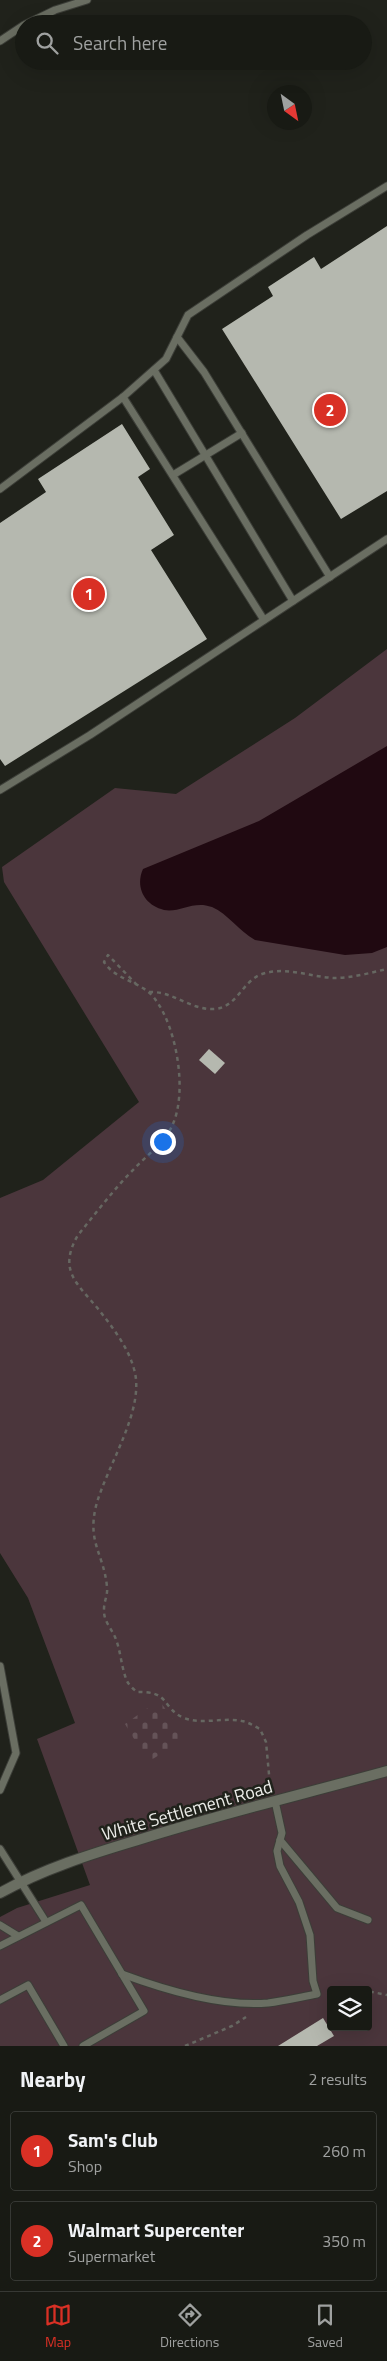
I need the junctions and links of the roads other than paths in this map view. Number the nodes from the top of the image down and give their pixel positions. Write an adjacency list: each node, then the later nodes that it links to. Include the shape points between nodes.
1 (87, 0): 2 (lane)
2 (44, 15)
3 (15, 31): 4 (lane)
4 (0, 41)
5 (387, 186): 6 (lane, via 188,315)
6 (177, 337): 7 (lane, via 166,360); 9 (lane, via 204,372)
7 (154, 370): 8 (lane); 10 (lane)
8 (123, 397): 11 (lane); 12 (lane)
9 (242, 433): 10 (lane); 14 (lane)
10 (204, 454): 11 (lane); 15 (lane)
11 (172, 475): 16 (lane)
12 (0, 489)
13 (387, 539): 14 (lane)
14 (330, 577): 15 (lane)
15 (293, 602): 16 (lane)
16 (264, 620): 17 (lane)
17 (0, 790)
18 (0, 1666): 20 (lane, via 16,1753)
19 (387, 1771): 22 (street, White Settlement Road)
20 (3, 1776): 21 (lane)
21 (0, 1790)
22 (275, 1801): 23 (lane, via 282,1833); 25 (street, White Settlement Road, via 126,1844)
23 (280, 1840): 27 (lane, via 337,1908); 32 (lane, via 277,1851 280,1866 299,1902 310,1935 313,1981 318,1994 266,2003 208,2000)
24 (0, 1849): 25 (lane)
25 (20, 1882): 26 (street, White Settlement Road); 28 (lane)
26 (0, 1893)
27 (368, 1920)
28 (46, 1922): 30 (lane); 32 (lane, via 81,1905)
29 (0, 1925): 30 (lane)
30 (18, 1936): 31 (lane)
31 (0, 1946)
32 (122, 1974): 35 (lane, via 144,2011)
33 (0, 2000): 34 (lane, via 28,1985)
34 (64, 2046)
35 (83, 2046)

